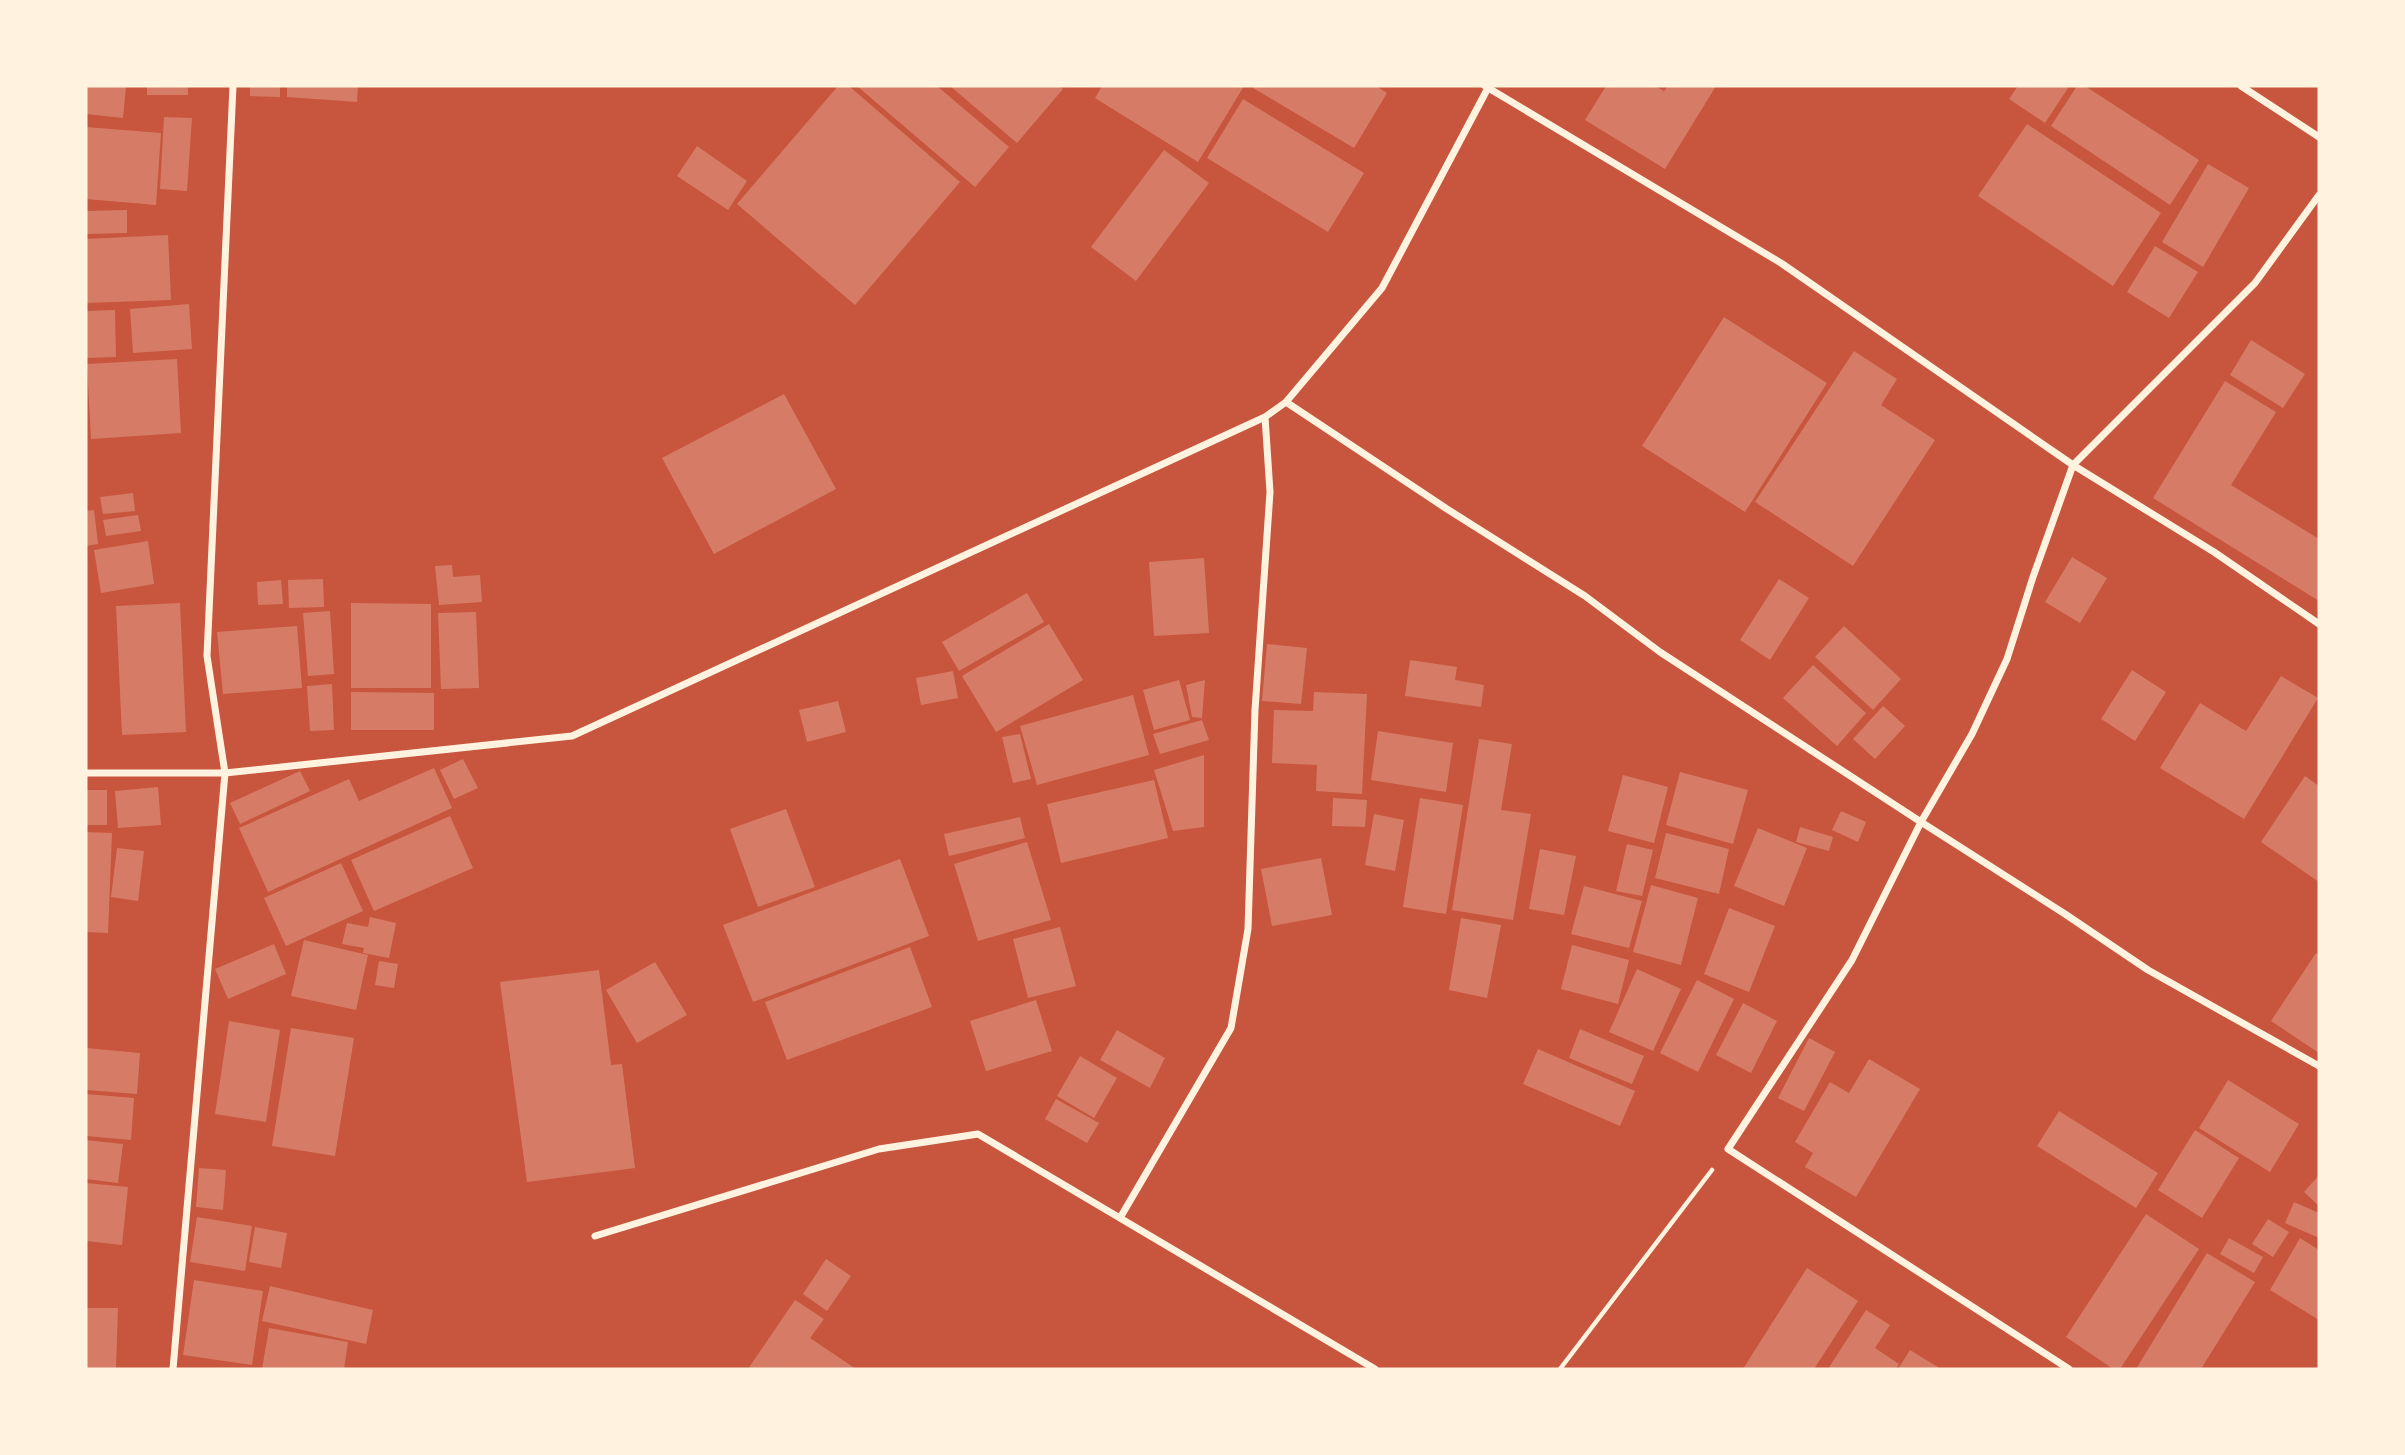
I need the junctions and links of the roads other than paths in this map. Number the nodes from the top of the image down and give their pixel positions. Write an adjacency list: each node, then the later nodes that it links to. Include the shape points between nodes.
1 (233, 86): 11 (street, via 208,656)
2 (2241, 86): 4 (street)
3 (1487, 87): 6 (street, via 1382,288); 8 (street, via 1781,263)
4 (2319, 137)
5 (2319, 195): 8 (street, via 2255,283)
6 (1286, 402): 7 (street); 12 (street)
7 (1265, 417): 11 (street, via 572,736); 14 (street, via 1270,492 1255,710 1248,929 1231,1028)
8 (2073, 465): 9 (street); 12 (street, via 2007,659 1972,734)
9 (2319, 624)
10 (86, 773): 11 (street)
11 (225, 773): 16 (street)
12 (1921, 822): 13 (street, via 2148,970); 18 (street, via 1852,960 1728,1149)
13 (2319, 1066)
14 (1120, 1218): 15 (street, via 978,1135 879,1149); 17 (street)
15 (595, 1236)
16 (173, 1369)
17 (1375, 1369)
18 (2069, 1369)

